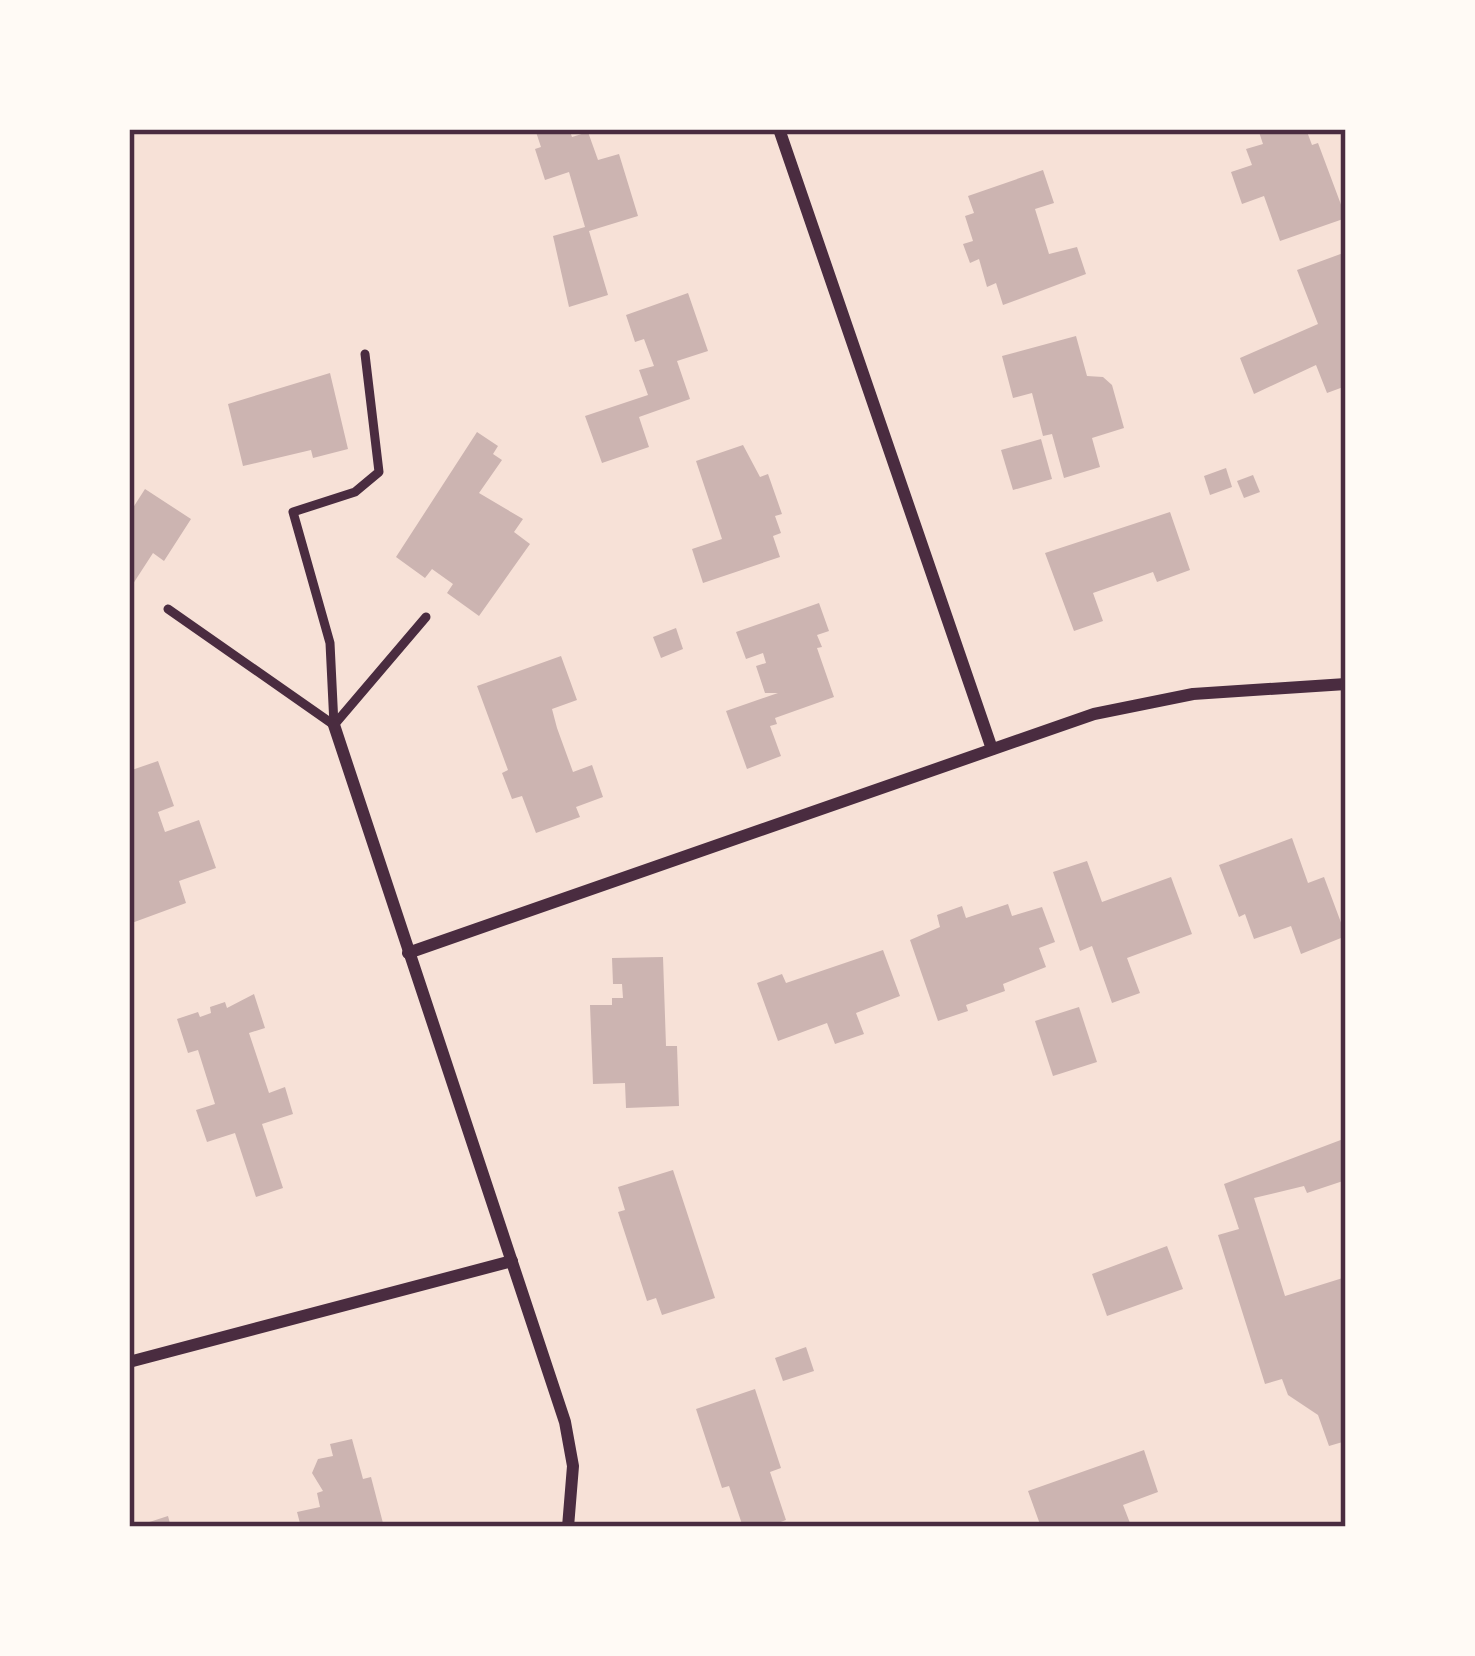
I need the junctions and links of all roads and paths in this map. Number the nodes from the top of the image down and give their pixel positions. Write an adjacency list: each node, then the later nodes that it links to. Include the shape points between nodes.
1 (779, 129): 7 (street)
2 (365, 354): 6 (lane, via 379,472 355,492 293,512 330,643)
3 (168, 609): 6 (lane)
4 (426, 617): 6 (lane)
5 (1346, 684): 7 (street, via 1193,694 1094,714)
6 (334, 724): 8 (street)
7 (992, 748): 8 (street)
8 (408, 953): 9 (street)
9 (512, 1261): 10 (street); 11 (street, via 566,1422 573,1466)
10 (129, 1362)
11 (568, 1527)

